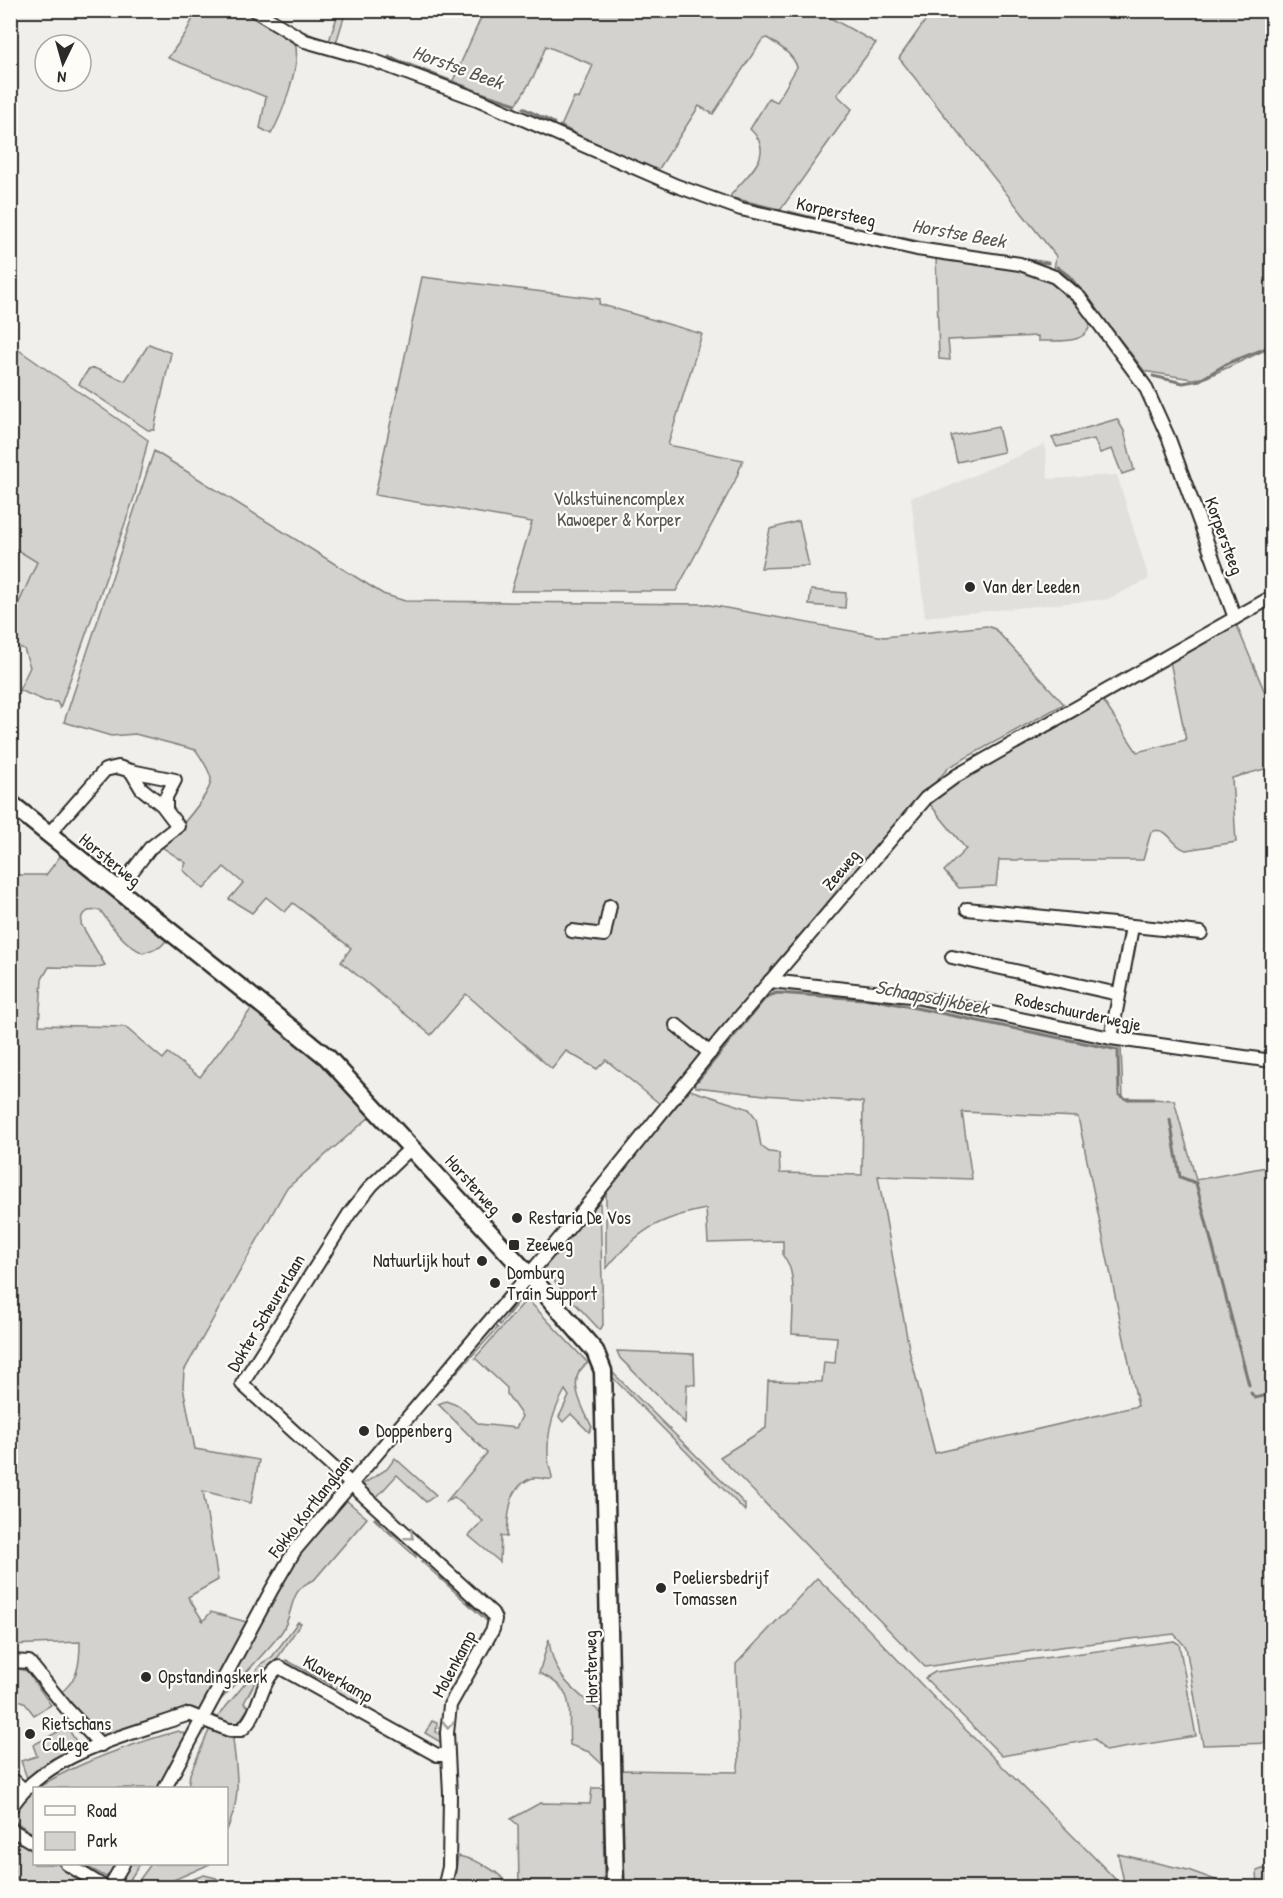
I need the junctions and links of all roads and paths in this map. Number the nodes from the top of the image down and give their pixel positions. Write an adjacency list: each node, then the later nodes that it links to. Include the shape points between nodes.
1 (254, 10): 3 (street, Korpersteeg, via 305,41 369,59 477,99 677,186 741,208 917,249 1020,264 1055,277 1080,298 1145,386 1169,439)
2 (1272, 597): 3 (street, Zeeweg)
3 (1235, 618): 15 (street, Zeeweg, via 956,776 926,798)
4 (131, 771): 6 (street, via 141,788); 6 (street, via 175,780 166,797); 7 (street, via 118,766 105,771)
5 (11, 804): 7 (main road, Horsterweg)
6 (166, 809): 8 (street, via 178,826 150,848)
7 (48, 835): 8 (main road, Horsterweg)
8 (117, 891): 21 (main road, Horsterweg, via 327,1057)
9 (610, 906): 12 (street, via 604,935)
10 (967, 909): 11 (street)
11 (1132, 927): 13 (street); 16 (street)
12 (572, 931)
13 (1201, 933)
14 (952, 957): 16 (street)
15 (770, 981): 18 (street, Rodeschuurderwegje, via 911,996); 19 (street, Zeeweg)
16 (1118, 994): 18 (street)
17 (676, 1025): 19 (street)
18 (1111, 1038): 20 (street, Rodeschuurderwegje)
19 (710, 1053): 22 (street, Zeeweg)
20 (1272, 1061)
21 (412, 1147): 22 (main road, Horsterweg); 23 (street, Dokter Scheurerlaan, via 372,1185 349,1214 243,1380 244,1388)
22 (528, 1274): 23 (street, Fokko Kortlanglaan); 38 (main road, Horsterweg, via 595,1351 603,1371)
23 (350, 1484): 25 (street, Fokko Kortlanglaan, via 295,1550); 27 (street, Molenkamp, one-way to 27, via 495,1619 450,1705)
24 (10, 1661): 26 (street, via 28,1662)
25 (204, 1719): 26 (street, via 189,1714); 27 (street, Klaverkamp, via 229,1730 241,1730 275,1669 281,1667 437,1755); 29 (street, Fokko Kortlanglaan)
26 (101, 1745): 30 (street, via 40,1775)
27 (448, 1755): 37 (street, Molenkamp, via 449,1867)
28 (10, 1777): 30 (street)
29 (166, 1787)
30 (24, 1790): 31 (street)
31 (10, 1809)
32 (10, 1828): 33 (street)
33 (33, 1842)
34 (70, 1865): 36 (street)
35 (122, 1865): 36 (street)
36 (107, 1887)
37 (444, 1887)
38 (615, 1887)

